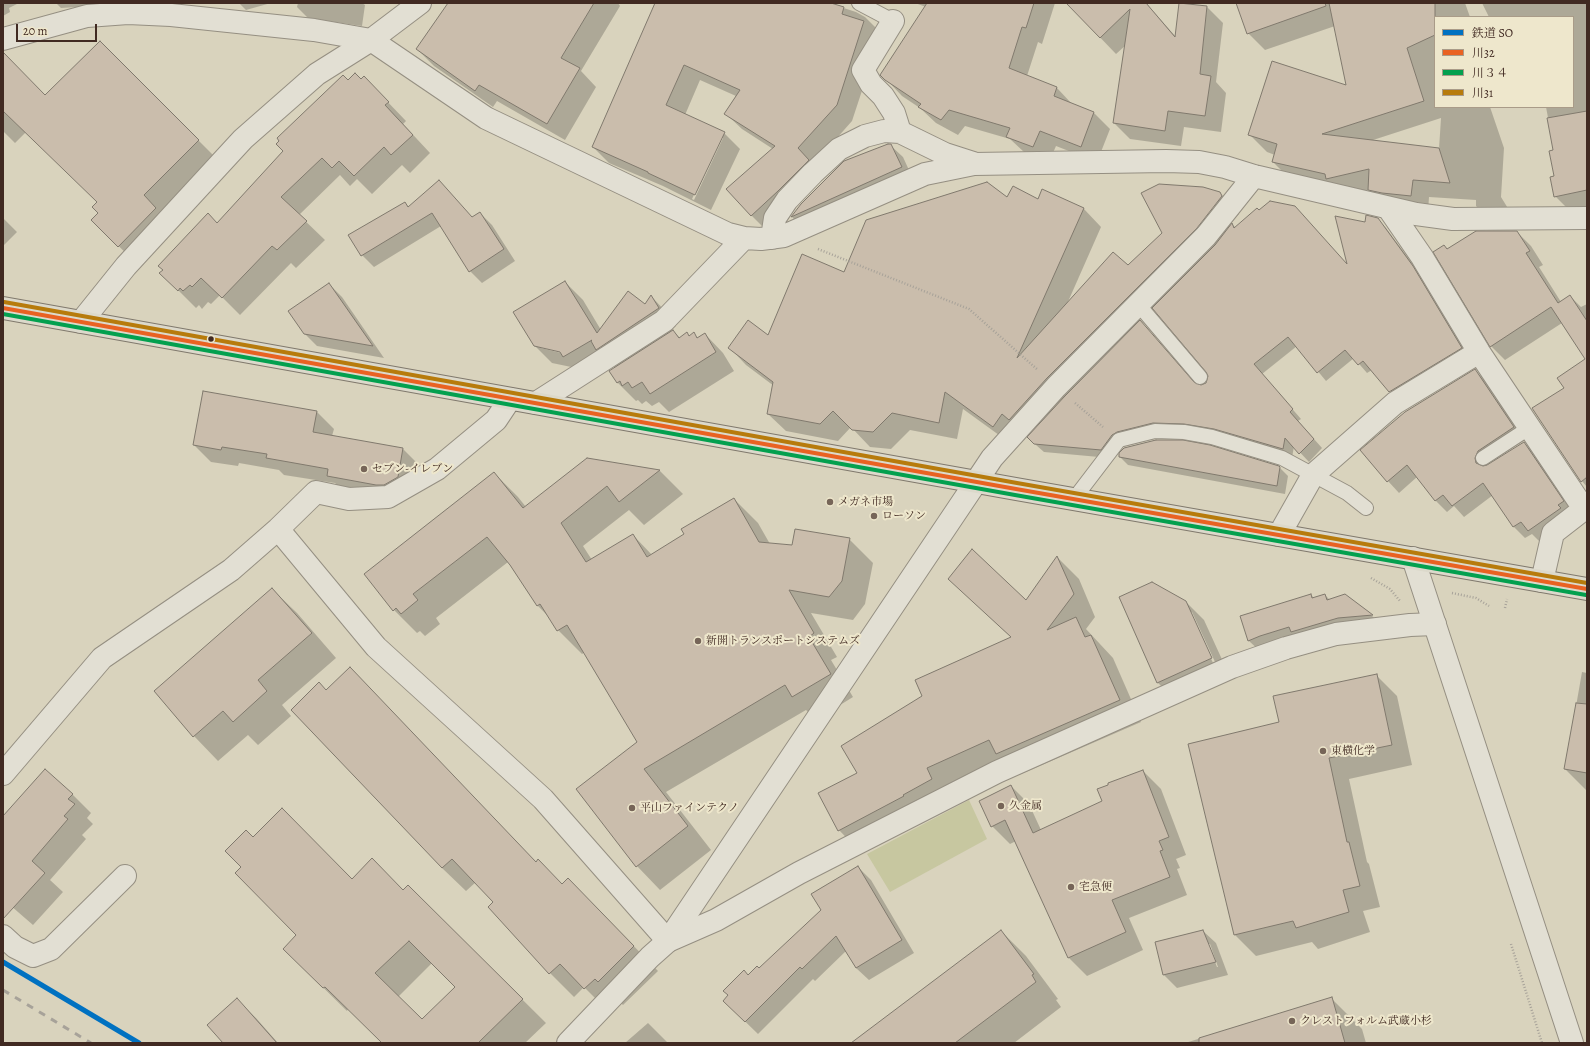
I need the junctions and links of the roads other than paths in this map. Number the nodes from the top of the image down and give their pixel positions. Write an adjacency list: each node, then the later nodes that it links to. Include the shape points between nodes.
1 (420, 3): 5 (street)
2 (859, 3): 3 (lane)
3 (893, 21): 6 (street, via 863,70 870,84 883,96 894,112)
4 (3, 39): 5 (street, via 87,16 128,13 314,30)
5 (371, 40): 12 (street, via 486,118 728,234); 15 (street, via 317,74 243,139 126,266)
6 (900, 132): 7 (street, via 945,154); 11 (street, via 884,131 865,136 839,149 787,200 775,218)
7 (974, 164): 8 (street, via 1198,162); 11 (street, via 925,174)
8 (1254, 176): 9 (street); 13 (street, via 1206,236)
9 (1389, 209): 10 (street, via 1452,219); 16 (street, via 1422,257)
10 (1587, 218)
11 (778, 237): 12 (street)
12 (744, 238): 19 (street, via 664,321)
13 (1138, 304): 17 (lane); 23 (street, via 1056,386 992,458)
14 (3, 308): 15 (highway)
15 (81, 322): 18 (highway)
16 (1479, 352): 20 (street); 22 (street, via 1394,403)
17 (1200, 377)
18 (510, 398): 19 (highway); 27 (street, via 496,420 437,470 388,497 349,499 316,492)
19 (536, 403): 23 (highway)
20 (1529, 428): 21 (lane); 26 (street)
21 (1483, 458)
22 (1313, 475): 24 (lane, via 1282,458 1212,437 1184,432 1155,431 1119,440); 25 (lane, via 1347,493); 28 (street)
23 (976, 482): 24 (highway); 36 (street)
24 (1074, 499): 28 (highway)
25 (1366, 508)
26 (1585, 508): 30 (street, via 1553,533)
27 (278, 529): 33 (street, via 231,570 102,658); 36 (street, via 376,647 543,800)
28 (1279, 535): 29 (highway)
29 (1413, 558): 30 (highway); 32 (street)
30 (1542, 581): 31 (highway)
31 (1587, 589)
32 (1435, 624): 36 (street, via 1336,634 1232,667 997,772 799,872 716,920); 38 (street)
33 (3, 774)
34 (125, 876): 35 (street, via 51,949 33,956 16,948)
35 (3, 936)
36 (668, 940): 37 (street)
37 (568, 1043)
38 (1572, 1043)

